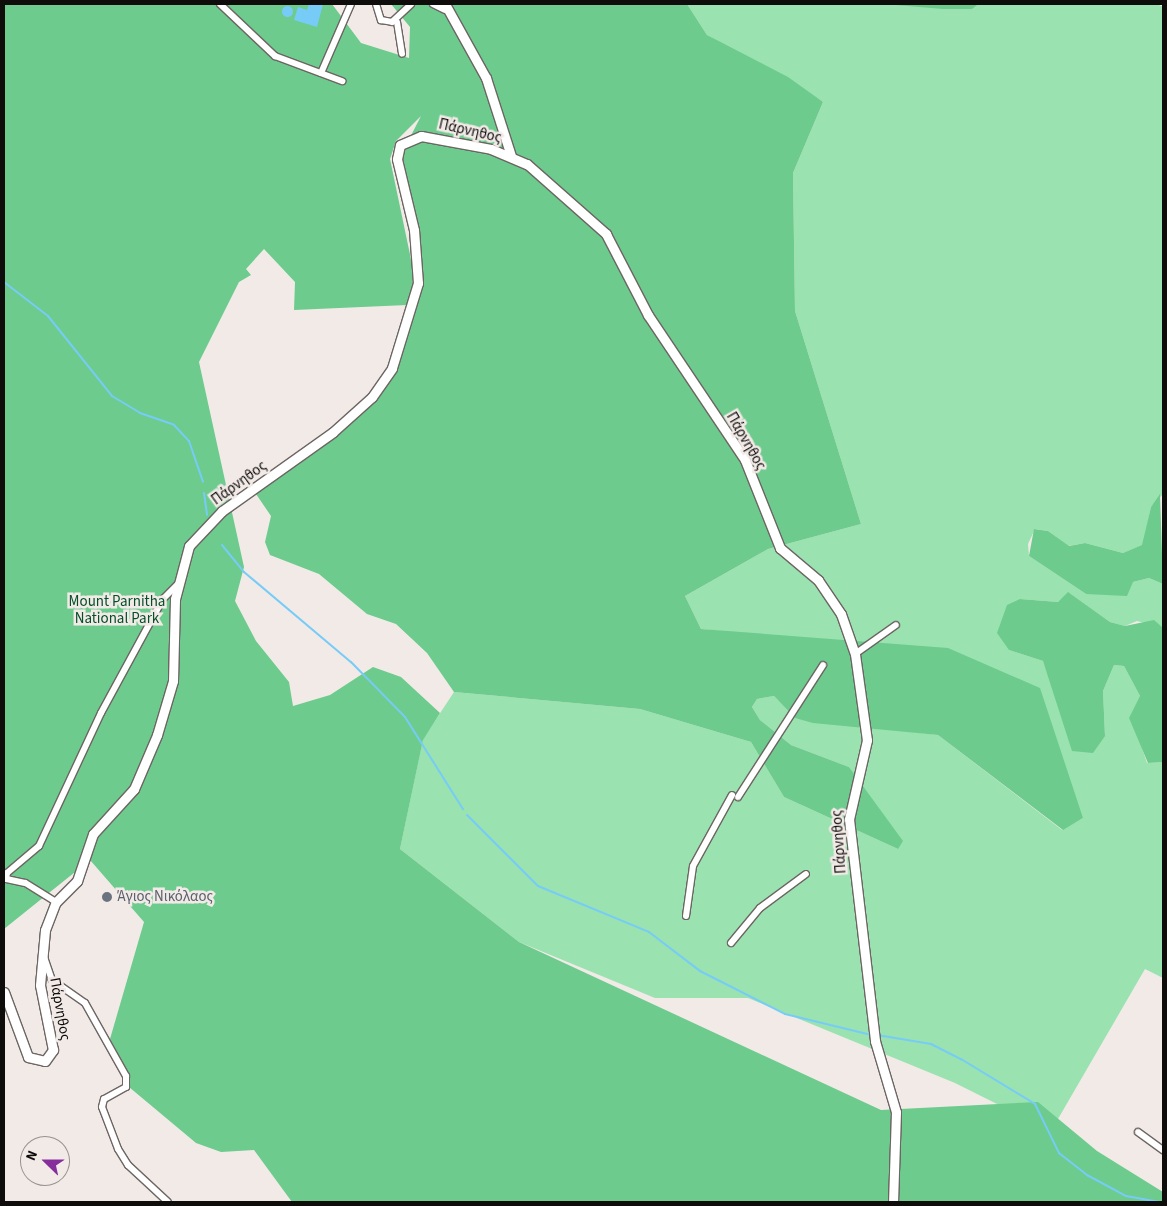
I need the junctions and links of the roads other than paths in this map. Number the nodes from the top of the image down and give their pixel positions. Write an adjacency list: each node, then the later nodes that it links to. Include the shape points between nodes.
1 (220, 4): 9 (street, via 275,56)
2 (351, 4): 9 (street)
3 (376, 4): 7 (street, via 381,20)
4 (411, 4): 7 (street)
5 (432, 4): 6 (street)
6 (445, 7): 11 (main road, via 486,78)
7 (397, 22): 8 (street)
8 (402, 54)
9 (321, 73): 10 (street)
10 (342, 81)
11 (512, 156): 12 (main road, Πάρνηθος, via 429,136 411,137 400,145 397,161 414,230 418,283 392,368 372,397 333,432 200,530 185,556); 14 (main road, Πάρνηθος, via 582,209 612,242 648,315 741,454 777,542 790,559 826,589)
12 (178, 584): 17 (main road, Πάρνηθος, via 175,665 157,735 134,789 92,834 77,880); 17 (street, via 163,599 100,713 39,846 7,873 6,879 25,884)
13 (896, 625): 14 (street)
14 (855, 654): 25 (main road, Πάρνηθος, via 867,747 849,819 875,1042 896,1112)
15 (823, 665): 18 (street, via 735,796 693,866)
16 (806, 874): 19 (street, via 760,908)
17 (56, 902): 20 (main road, Πάρνηθος)
18 (686, 916)
19 (731, 943)
20 (42, 945): 21 (main road, Πάρνηθος, via 40,985 53,1050 44,1061 28,1057); 24 (street, via 52,980 85,1003 126,1076 126,1087 104,1099 102,1107 118,1149 128,1165)
21 (4, 992)
22 (1138, 1132): 23 (street)
23 (1163, 1150)
24 (168, 1202)
25 (893, 1202)

